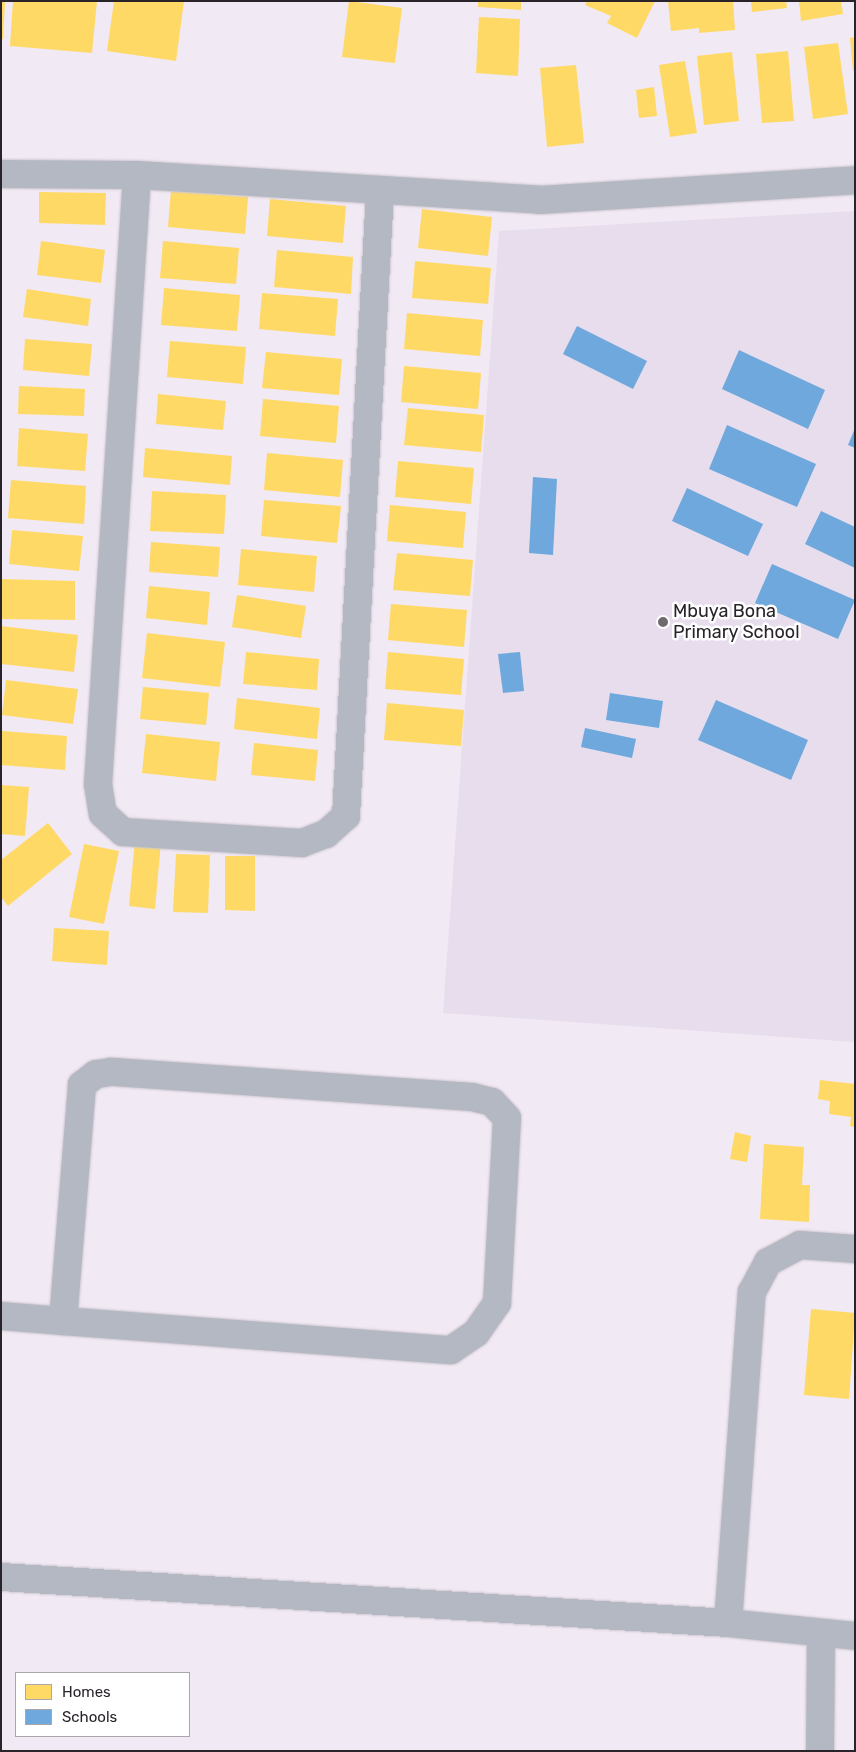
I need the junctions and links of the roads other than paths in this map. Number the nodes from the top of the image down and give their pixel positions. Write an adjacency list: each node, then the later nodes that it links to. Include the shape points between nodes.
1 (1, 174): 2 (street)
2 (137, 175): 4 (street); 4 (street, via 98,784 103,814 123,832 302,844 326,834 346,816)
3 (855, 180): 4 (street, via 540,200)
4 (380, 192)
5 (855, 1249): 9 (street, via 800,1245 768,1262 752,1292)
6 (1, 1316): 7 (street)
7 (64, 1321): 7 (street, via 451,1350 476,1333 496,1303 507,1118 492,1102 472,1097 110,1072 96,1074 82,1085)
8 (1, 1578): 9 (street)
9 (728, 1623): 10 (street)
10 (821, 1634): 11 (street); 12 (street)
11 (855, 1636)
12 (820, 1751)

